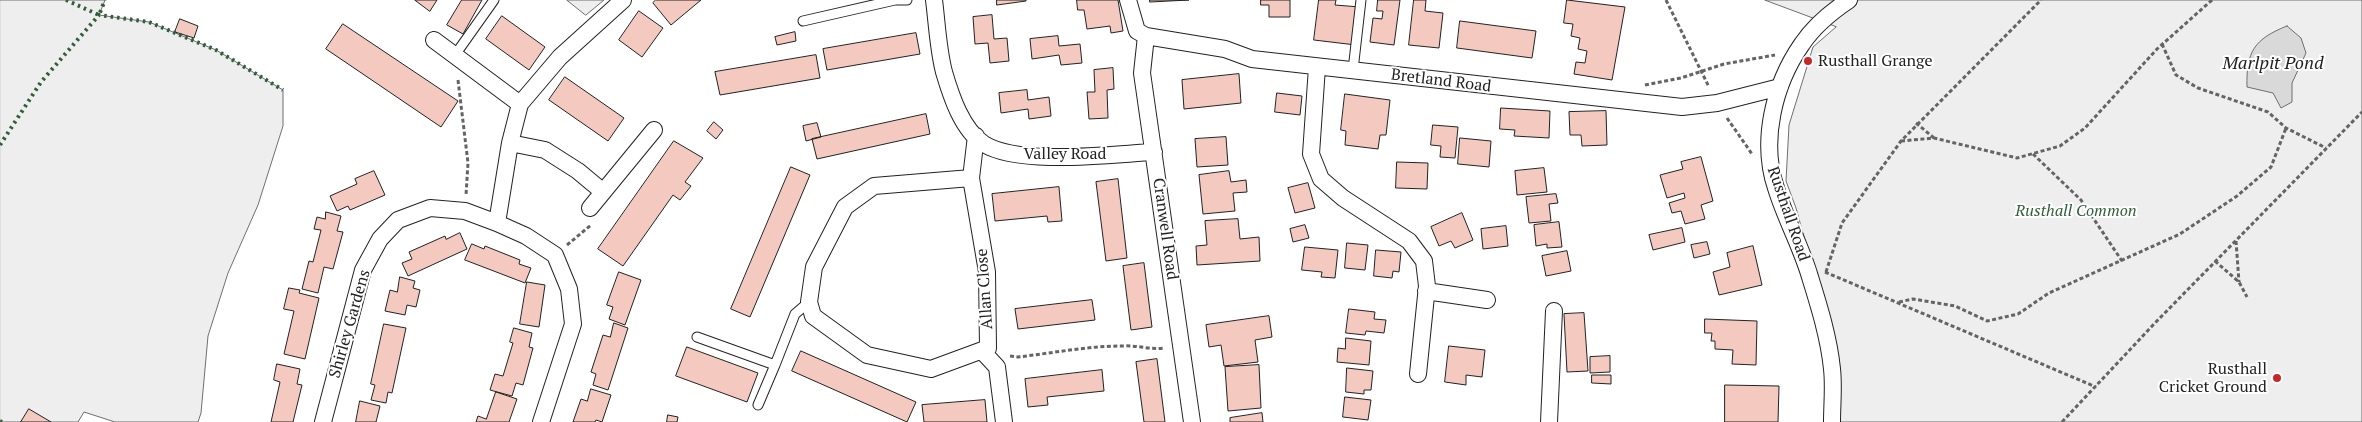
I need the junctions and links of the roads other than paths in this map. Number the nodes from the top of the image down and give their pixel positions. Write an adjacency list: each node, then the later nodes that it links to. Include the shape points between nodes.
1 (494, 0): 11 (lane)
2 (622, 0): 15 (street, via 560,57)
3 (907, 0): 8 (lane)
4 (934, 0): 17 (street, Valley Road, via 944,71 958,110)
5 (1128, 0): 9 (street, via 1137,31)
6 (1362, 0): 13 (lane)
7 (1848, 0): 14 (street, Rusthall Road, via 1827,15 1798,50)
8 (803, 21)
9 (1146, 36): 12 (street, Bretland Road, via 1225,49 1252,59); 19 (street, Cranwell Road, via 1142,73)
10 (434, 40): 11 (street)
11 (455, 56): 15 (street)
12 (1317, 67): 13 (street, Bretland Road); 24 (street, via 1311,154 1321,179 1344,198 1409,240 1424,261)
13 (1352, 70): 14 (street, Bretland Road, via 1682,108 1718,103)
14 (1780, 87): 38 (street, Rusthall Road, via 1770,125 1768,156 1775,187 1804,261 1822,321 1832,369)
15 (520, 104): 18 (street)
16 (654, 130): 21 (street)
17 (976, 136): 19 (street, Valley Road, via 985,145 1019,156); 20 (street, Allan Close)
18 (510, 143): 21 (street, via 545,150); 23 (street)
19 (1154, 152): 36 (street, Cranwell Road)
20 (971, 178): 26 (street, via 874,186 845,207 814,267); 29 (street, Allan Close, via 987,272 988,348)
21 (602, 191): 22 (street)
22 (590, 208)
23 (497, 223): 33 (street, Shirley Gardens, via 464,211 430,208 398,220 380,239 363,270); 34 (street, Shirley Gardens, via 526,236 555,255 569,289 573,324)
24 (1426, 291): 25 (street); 31 (street)
25 (1487, 300)
26 (808, 302): 29 (street, Allan Close, via 813,316 867,355 931,369); 30 (lane, via 795,314)
27 (1554, 311): 37 (street)
28 (697, 336): 30 (lane)
29 (982, 351): 35 (street, via 997,368)
30 (775, 365): 32 (lane)
31 (1418, 374)
32 (758, 404)
33 (324, 422)
34 (541, 422)
35 (1004, 422)
36 (1192, 422)
37 (1549, 422)
38 (1832, 422)

